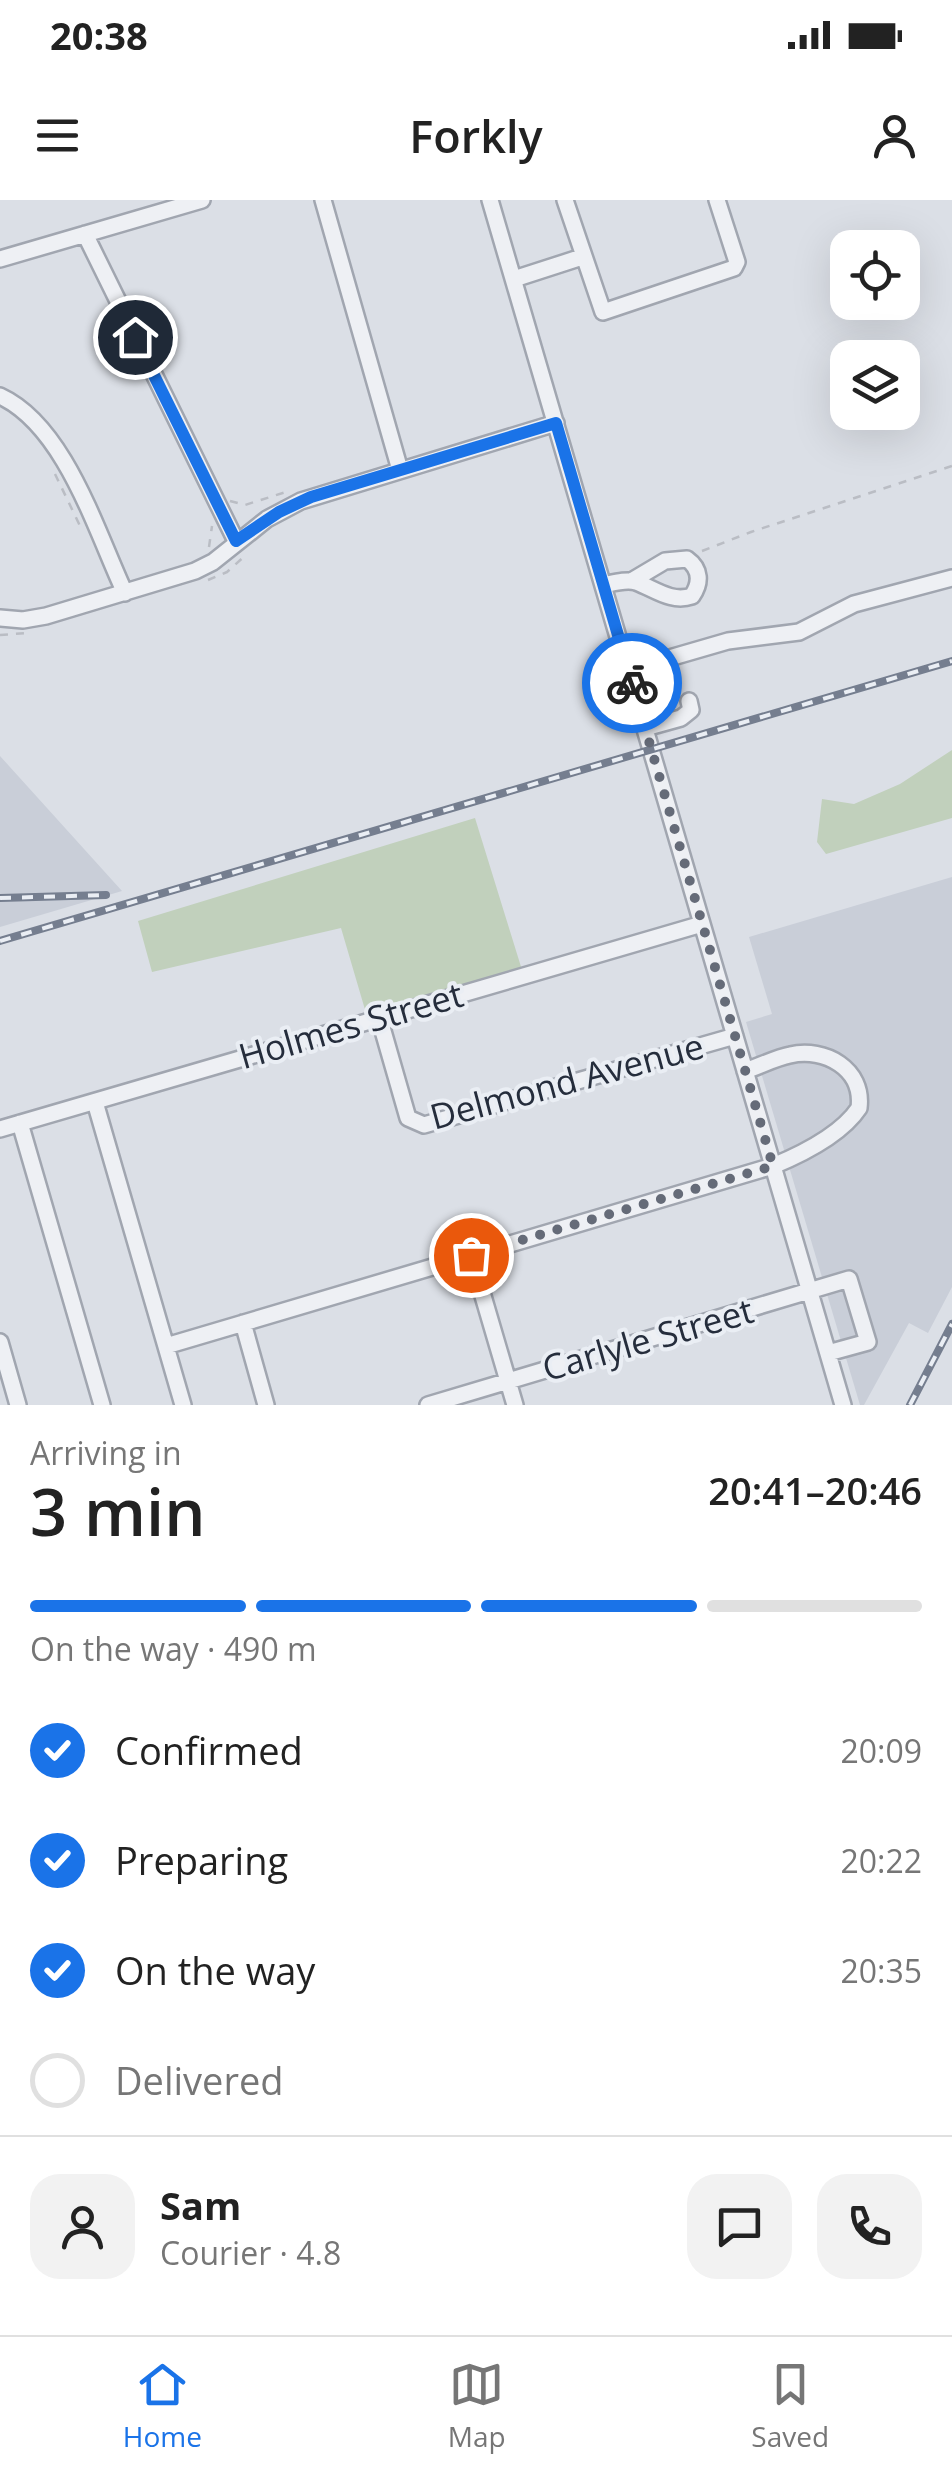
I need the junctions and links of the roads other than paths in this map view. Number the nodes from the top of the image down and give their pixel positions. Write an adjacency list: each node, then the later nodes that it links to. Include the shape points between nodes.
1 (202, 200): 6 (street)
2 (323, 200): 12 (street)
3 (490, 200): 9 (street)
4 (565, 200): 7 (street)
5 (716, 200): 7 (street, via 734,268 603,312)
6 (84, 234): 8 (street); 13 (street)
7 (582, 257): 9 (street)
8 (0, 259)
9 (514, 279): 11 (street)
10 (0, 396): 17 (street, via 53,441)
11 (556, 423): 12 (street); 16 (street)
12 (400, 470): 13 (street, via 300,501)
13 (236, 541): 17 (street, via 195,571)
14 (952, 578): 19 (street, via 854,604 799,632 728,641)
15 (633, 580): 15 (street, via 670,597 692,596 699,584 687,558 665,561); 16 (street)
16 (603, 585): 19 (street)
17 (124, 593): 18 (street, via 23,620)
18 (0, 618)
19 (628, 670): 21 (street)
20 (689, 702): 21 (street, via 686,715)
21 (645, 728): 22 (street)
22 (702, 924): 23 (street, Holmes Street); 24 (street)
23 (379, 1018): 24 (street, Delmond Avenue, via 405,1110 412,1122 431,1124); 26 (street, Holmes Street)
24 (735, 1036): 25 (street)
25 (745, 1071): 29 (street); 29 (street, via 790,1054 814,1054 846,1067 858,1088 854,1115)
26 (95, 1102): 27 (street, Holmes Street); 34 (street)
27 (20, 1123): 28 (street, Holmes Street); 38 (street)
28 (0, 1129)
29 (773, 1166): 30 (street); 31 (street)
30 (471, 1255): 32 (street); 36 (street)
31 (810, 1292): 35 (street); 35 (street, Carlyle Street, via 849,1279 868,1342); 36 (street, Carlyle Street)
32 (243, 1322): 34 (street); 40 (street)
33 (0, 1342): 37 (street)
34 (166, 1346): 39 (street)
35 (828, 1353): 43 (street)
36 (508, 1382): 41 (street, Carlyle Street); 42 (street)
37 (18, 1405)
38 (102, 1405)
39 (183, 1405)
40 (266, 1405)
41 (428, 1405)
42 (515, 1405)
43 (843, 1405)

